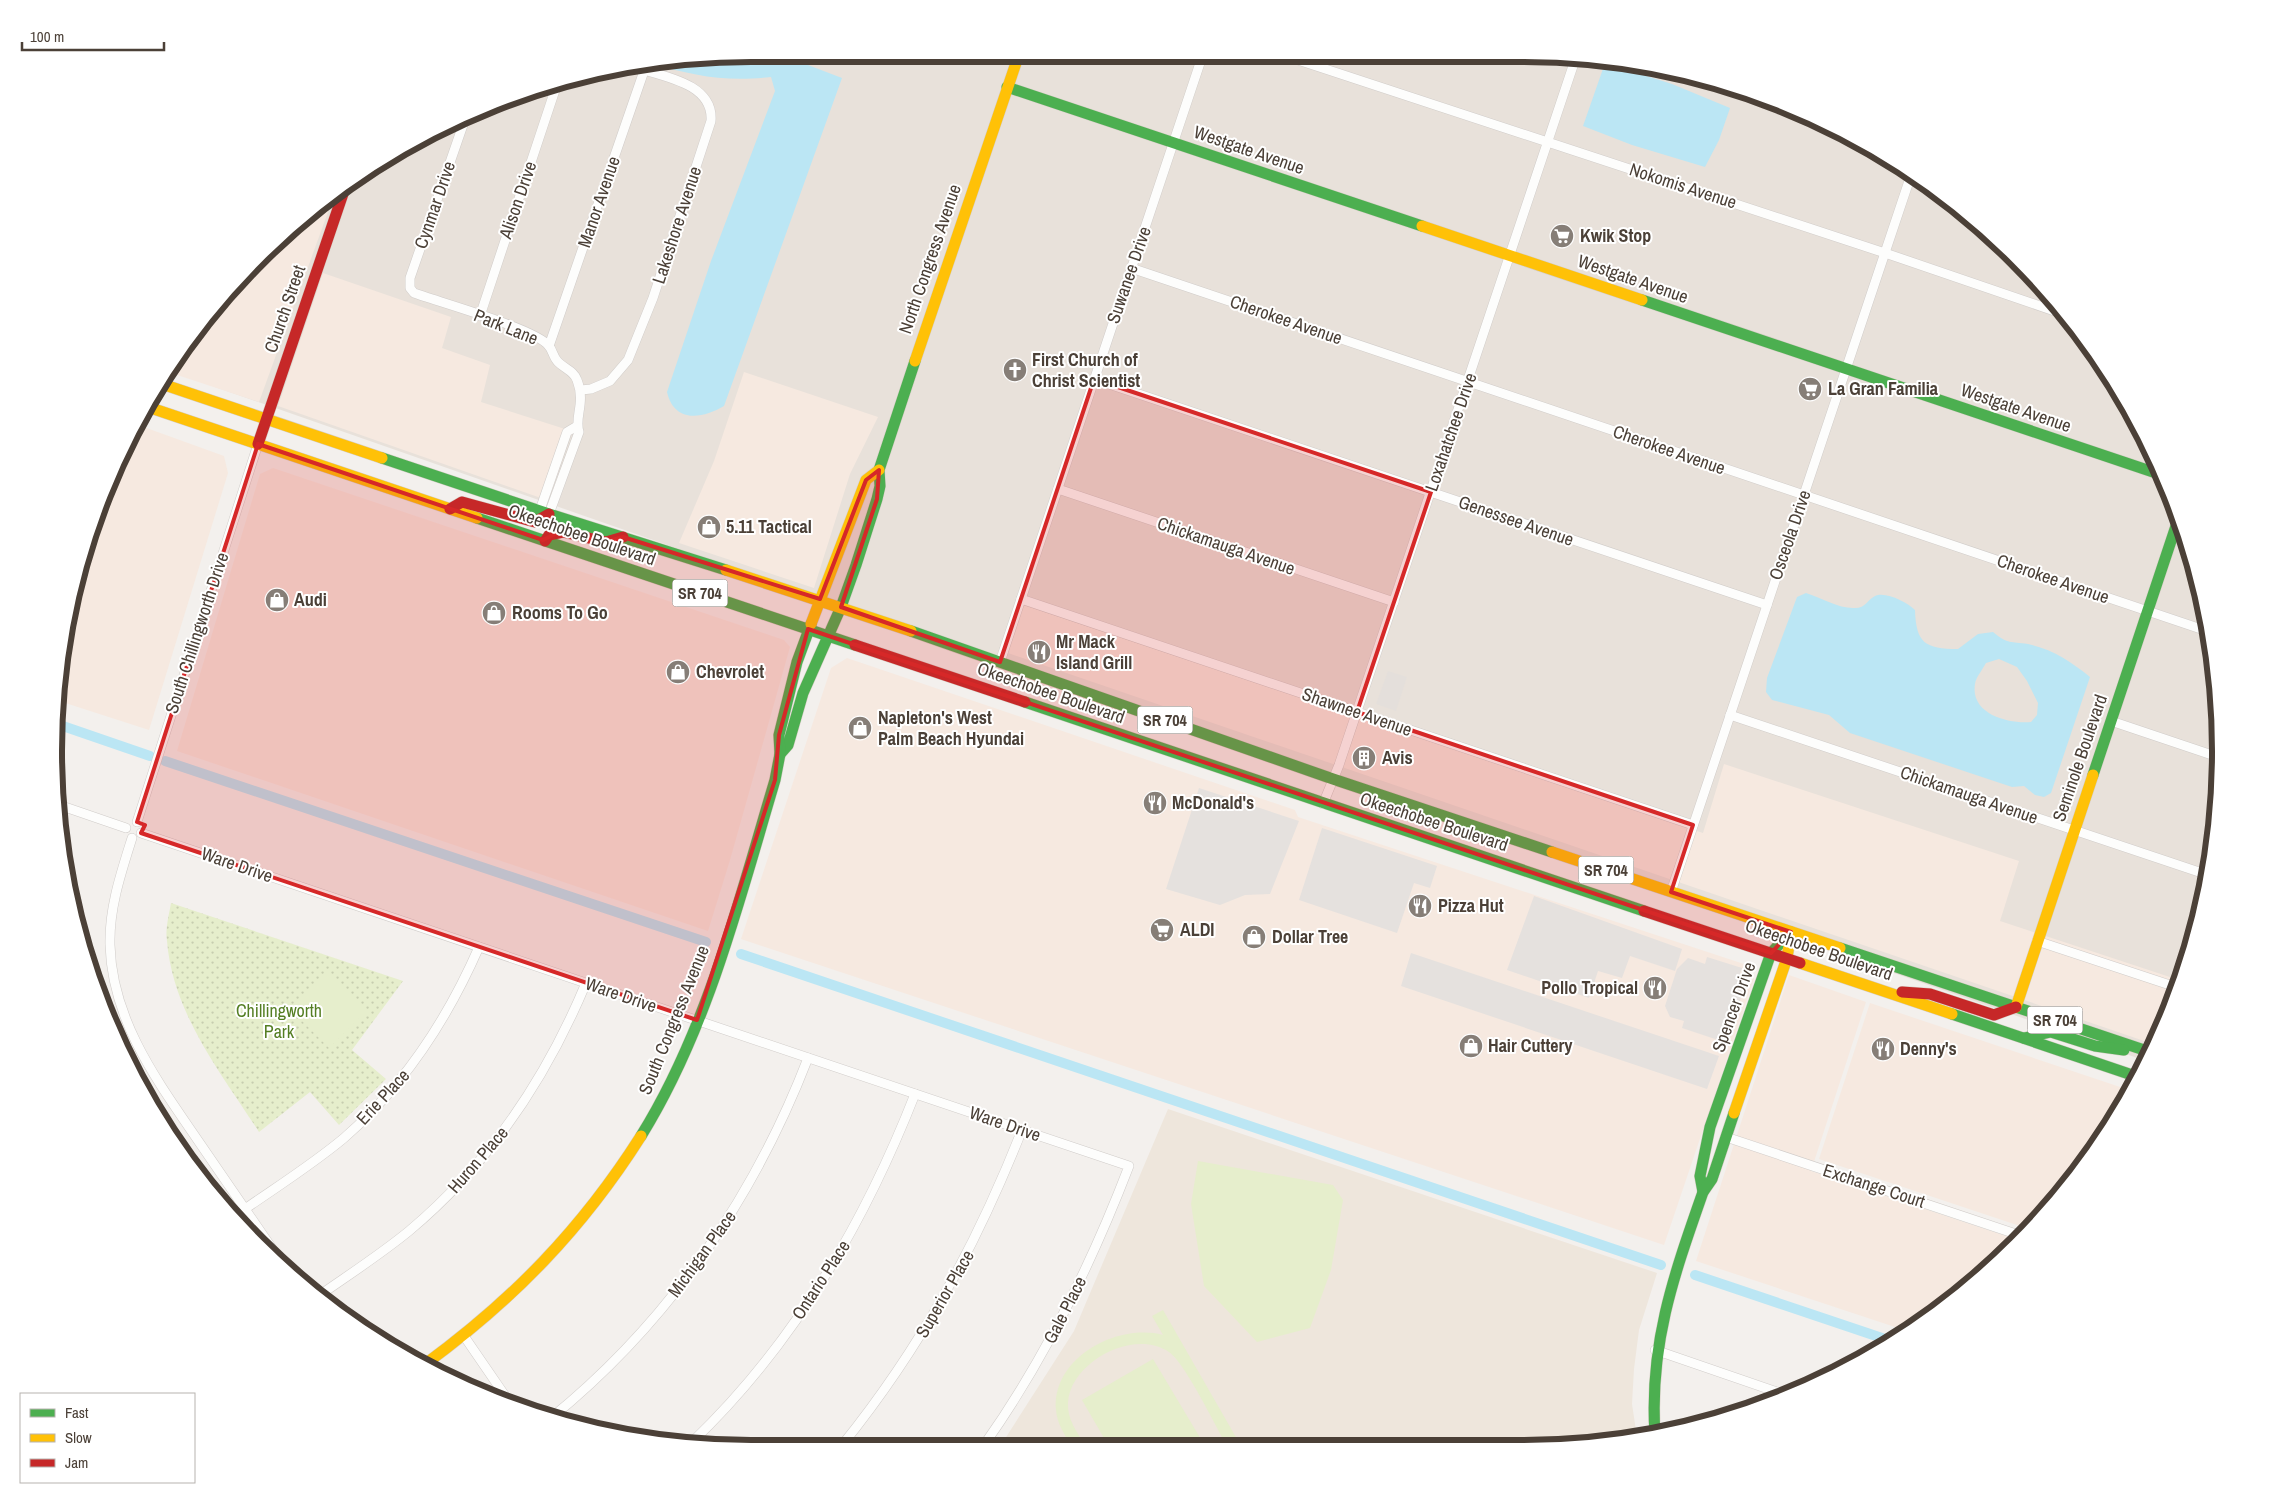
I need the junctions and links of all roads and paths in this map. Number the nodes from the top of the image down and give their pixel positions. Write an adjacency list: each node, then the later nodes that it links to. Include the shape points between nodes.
1 (1015, 62): 6 (main road, North Congress Avenue)
2 (1200, 62): 10 (street, Suwanee Drive)
3 (1304, 62): 9 (street, Nokomis Avenue)
4 (1574, 64): 9 (street, Loxahatchee Drive)
5 (644, 71): 19 (street, Manor Avenue); 24 (street, Lakeshore Avenue, via 698,90 708,100 711,121 628,360 610,381)
6 (1007, 87): 10 (main road, Westgate Avenue); 28 (main road, North Congress Avenue)
7 (554, 92): 18 (street, Alison Drive)
8 (462, 127): 16 (street, Cynmar Drive, via 410,278)
9 (1548, 141): 13 (street, Nokomis Avenue); 14 (street, Loxahatchee Drive)
10 (1173, 143): 14 (main road, Westgate Avenue); 15 (street, Suwanee Drive)
11 (1909, 181): 13 (street, Osceola Drive)
12 (341, 198): 26 (main road, Church Street)
13 (1885, 252): 17 (street, Nokomis Avenue); 20 (street, Osceola Drive)
14 (1510, 256): 20 (main road, Westgate Avenue); 22 (street, Loxahatchee Drive)
15 (1131, 268): 21 (street, Suwanee Drive); 22 (street, Cherokee Avenue)
16 (410, 288): 18 (street, Park Lane, via 414,293)
17 (2053, 310)
18 (480, 316): 19 (street, Park Lane, via 525,331)
19 (549, 346): 24 (street, Park Lane, via 559,363 574,374)
20 (1846, 369): 29 (main road, Westgate Avenue); 32 (street, Osceola Drive)
21 (1094, 379): 30 (street, Suwanee Drive); 31 (street, Genessee Avenue)
22 (1468, 382): 31 (street, Loxahatchee Drive); 32 (street, Cherokee Avenue)
23 (168, 386): 26 (main road, Okeechobee Boulevard / SR 704)
24 (581, 390): 34 (street, via 579,432)
25 (154, 409): 27 (main road, Okeechobee Boulevard / SR 704)
26 (266, 419): 27 (main road, Church Street); 34 (main road, Okeechobee Boulevard / SR 704)
27 (258, 444): 33 (main road, Okeechobee Boulevard / SR 704); 56 (street, South Chillingworth Drive)
28 (879, 470): 38 (main road, North Congress Avenue, via 866,480); 42 (main road, North Congress Avenue, via 877,499)
29 (2152, 472)
30 (1058, 489): 39 (street, Suwanee Drive); 40 (street, Chickamauga Avenue)
31 (1430, 492): 40 (street, Loxahatchee Drive); 41 (street, Genessee Avenue)
32 (1804, 495): 41 (street, Osceola Drive); 43 (street, Cherokee Avenue)
33 (450, 509): 34 (main road, via 462,502 535,522 541,520); 37 (main road, Okeechobee Boulevard / SR 704)
34 (544, 512): 36 (main road, Okeechobee Boulevard / SR 704)
35 (2175, 528): 43 (main road, Seminole Boulevard)
36 (623, 536): 37 (main road, via 605,542 559,532 549,535); 38 (main road, Okeechobee Boulevard / SR 704)
37 (545, 541): 45 (main road, Okeechobee Boulevard / SR 704)
38 (820, 599): 42 (main road, Okeechobee Boulevard / SR 704); 45 (main road, North Congress Avenue)
39 (1020, 600): 47 (street, Suwanee Drive); 48 (street, Shawnee Avenue)
40 (1394, 602): 48 (street, Loxahatchee Drive)
41 (1767, 605): 49 (street, Osceola Drive)
42 (841, 607): 46 (main road, North Congress Avenue); 47 (main road, Okeechobee Boulevard / SR 704)
43 (2148, 611): 44 (street, Cherokee Avenue); 50 (main road, Seminole Boulevard)
44 (2201, 629)
45 (808, 630): 46 (main road, Okeechobee Boulevard / SR 704); 51 (main road, South Congress Avenue, via 779,735)
46 (828, 635): 51 (main road, South Congress Avenue, via 803,693 788,745); 54 (main road, Okeechobee Boulevard / SR 704)
47 (1000, 662): 53 (main road, Okeechobee Boulevard / SR 704)
48 (1357, 712): 53 (street, Loxahatchee Drive); 57 (street, Shawnee Avenue)
49 (1730, 715): 57 (street, Osceola Drive); 59 (street, Chickamauga Avenue)
50 (2111, 721): 52 (street); 59 (main road, Seminole Boulevard)
51 (780, 754): 73 (main road, South Congress Avenue, via 776,780)
52 (2212, 755)
53 (1333, 778): 54 (street, Loxahatchee Drive); 63 (main road, Okeechobee Boulevard / SR 704)
54 (1323, 804): 67 (main road, Okeechobee Boulevard / SR 704)
55 (65, 807): 58 (street)
56 (136, 822): 58 (street); 60 (street, via 141,826)
57 (1693, 825): 63 (street, Osceola Drive)
58 (126, 828): 61 (street, via 126,834)
59 (2074, 831): 62 (street, Chickamauga Avenue); 65 (main road, Seminole Boulevard)
60 (141, 833): 61 (street, via 139,837); 66 (street, Ware Drive)
61 (132, 838): 86 (street, via 118,880 110,929 112,970 122,1011 144,1057)
62 (2201, 873)
63 (1671, 892): 64 (main road, Okeechobee Boulevard / SR 704)
64 (1791, 932): 67 (main road, Spencer Drive); 68 (main road, Spencer Drive); 72 (main road, Okeechobee Boulevard / SR 704)
65 (2038, 940): 70 (street); 72 (main road, Seminole Boulevard)
66 (479, 947): 69 (street, Ware Drive); 86 (street, Erie Place, via 447,1012 422,1052 390,1092 356,1127 318,1158)
67 (1771, 953): 68 (main road, Okeechobee Boulevard / SR 704); 77 (main road, Spencer Drive)
68 (1787, 958): 71 (main road, Okeechobee Boulevard / SR 704); 80 (main road, Spencer Drive)
69 (586, 983): 73 (street, Ware Drive); 89 (street, Huron Place, via 548,1064 486,1154 443,1200 409,1230)
70 (2171, 985)
71 (1881, 990): 72 (main road, via 1930,994 1994,1015); 74 (main road, Okeechobee Boulevard / SR 704)
72 (2016, 1007): 75 (main road, Okeechobee Boulevard / SR 704)
73 (697, 1020): 78 (street, Ware Drive); 90 (main road, South Congress Avenue, via 665,1093 608,1187 552,1256)
74 (2024, 1038): 76 (main road, via 2051,1032 2095,1046); 79 (main road, Okeechobee Boulevard / SR 704)
75 (2144, 1050)
76 (2143, 1051)
77 (1735, 1055): 80 (main road, via 1742,1066); 85 (main road, Spencer Drive, via 1710,1127 1700,1176)
78 (808, 1058): 81 (street, Ware Drive); 95 (street, Michigan Place, via 744,1195 702,1258 627,1348)
79 (2131, 1075)
80 (1745, 1082): 83 (main road, Spencer Drive)
81 (915, 1094): 82 (street, Ware Drive); 97 (street, Ontario Place, via 869,1200 814,1295 760,1369)
82 (1022, 1130): 84 (street, Ware Drive); 98 (street, Superior Place, via 984,1221 940,1307 887,1388)
83 (1726, 1137): 85 (main road, Spencer Drive, via 1712,1179); 87 (street, Exchange Court)
84 (1129, 1166): 99 (street, Gale Place, via 1068,1306 1025,1384)
85 (1703, 1192): 91 (main road, Spencer Drive, via 1668,1293)
86 (245, 1209): 88 (street)
87 (2016, 1234)
88 (269, 1243)
89 (324, 1292)
90 (464, 1336): 92 (main road, South Congress Avenue); 94 (street)
91 (1655, 1350): 93 (street); 96 (main road, Spencer Drive, via 1652,1393)
92 (430, 1360)
93 (1777, 1392)
94 (505, 1394)
95 (558, 1412)
96 (1655, 1428)
97 (696, 1438)
98 (846, 1440)
99 (987, 1440)

